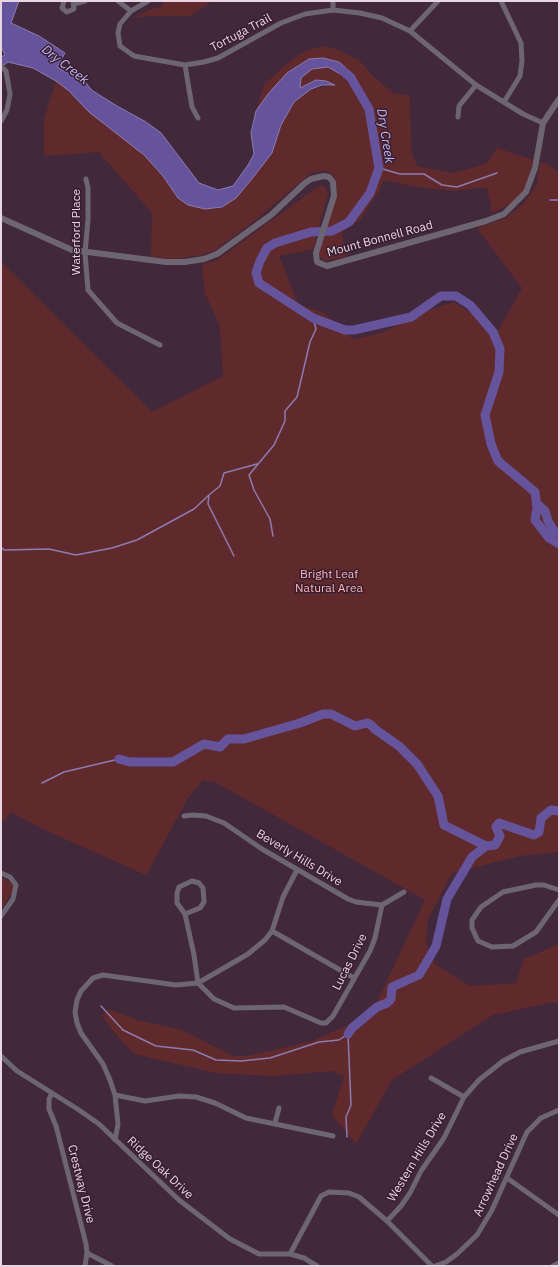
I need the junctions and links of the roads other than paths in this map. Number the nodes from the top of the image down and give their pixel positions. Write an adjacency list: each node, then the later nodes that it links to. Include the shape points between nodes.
1 (64, 1): 8 (street, via 62,8 67,12 72,11)
2 (85, 1): 8 (street)
3 (118, 1): 10 (street)
4 (148, 1): 10 (street, Tortuga Trail)
5 (334, 1): 9 (street)
6 (438, 1): 11 (street)
7 (501, 1): 16 (street, via 521,44 522,61 520,76)
8 (74, 2)
9 (333, 10): 11 (street, Tortuga Trail, via 360,12 382,18); 12 (street, Tortuga Trail, via 305,14 281,23 218,58)
10 (131, 12): 12 (street, Tortuga Trail, via 120,24 120,46 134,56)
11 (410, 31): 14 (street, Tortuga Trail)
12 (185, 65): 18 (street, via 192,107)
13 (1, 66): 19 (street, via 6,71 10,94 7,110)
14 (476, 84): 16 (street, Tortuga Trail); 17 (street, via 459,106)
15 (559, 100): 20 (street, Mount Bonnell Road)
16 (504, 102): 20 (street, Tortuga Trail)
17 (458, 117)
18 (198, 118)
19 (1, 121)
20 (543, 123): 23 (street, Mount Bonnell Road, via 530,184 519,201 504,214 486,221 327,266 320,264 316,258 320,235 334,196 334,188 329,177 324,176 305,183 265,219 217,254 204,259 166,262)
21 (86, 179): 23 (street, Waterford Place, via 88,220)
22 (1, 218): 23 (street, Mount Bonnell Road, via 72,250)
23 (85, 253): 24 (street, Waterford Place, via 88,290 117,323)
24 (160, 345)
25 (184, 816): 26 (street, Beverly Hills Drive, via 217,819)
26 (297, 870): 31 (street, Beverly Hills Drive, via 348,899); 34 (street, via 283,897)
27 (1, 873): 33 (street, via 10,877 16,885 13,899)
28 (559, 890): 30 (street, via 536,885 503,892 481,907 472,920 472,928 478,940 492,947 513,946 536,932)
29 (404, 892): 31 (street)
30 (559, 900)
31 (382, 905): 35 (street, Lucas Drive, via 375,938)
32 (185, 914): 32 (street, via 200,908 204,902 203,888 199,883 185,883 177,893 177,904); 36 (street)
33 (1, 916)
34 (272, 931): 35 (street); 36 (street, via 258,948)
35 (354, 978): 36 (street, Lucas Drive, via 333,1016 326,1023 284,1007 234,1008 224,1005)
36 (198, 983): 41 (street, via 176,985 103,975 94,978 80,991 75,1012 77,1023 103,1064)
37 (559, 1041): 42 (street, Western Hills Drive, via 535,1046 503,1061)
38 (1, 1056): 40 (street, Ridge Oak Drive, via 17,1071)
39 (431, 1078): 42 (street)
40 (52, 1093): 47 (street, Ridge Oak Drive, via 79,1110); 51 (street, Crestway Drive, via 49,1109 56,1126)
41 (115, 1095): 45 (street, via 146,1101 179,1096 196,1097 246,1118); 47 (street, via 118,1124)
42 (464, 1096): 50 (street, Western Hills Drive, via 444,1138 401,1206)
43 (279, 1108): 45 (street)
44 (559, 1110): 48 (street, Arrowhead Drive, via 541,1118 527,1132)
45 (275, 1123): 46 (street)
46 (333, 1136)
47 (116, 1140): 52 (street, Ridge Oak Drive, via 178,1200 230,1238 259,1254)
48 (507, 1178): 49 (street); 57 (street, Arrowhead Drive, via 477,1235 446,1262)
49 (559, 1215)
50 (387, 1221): 52 (street, Western Hills Drive, via 354,1195 329,1192 318,1199); 57 (street)
51 (87, 1253): 54 (street); 55 (street)
52 (290, 1254): 56 (street, Ridge Oak Drive, via 304,1258)
53 (559, 1263): 58 (street)
54 (85, 1266)
55 (112, 1266)
56 (317, 1266)
57 (433, 1266)
58 (553, 1266)

